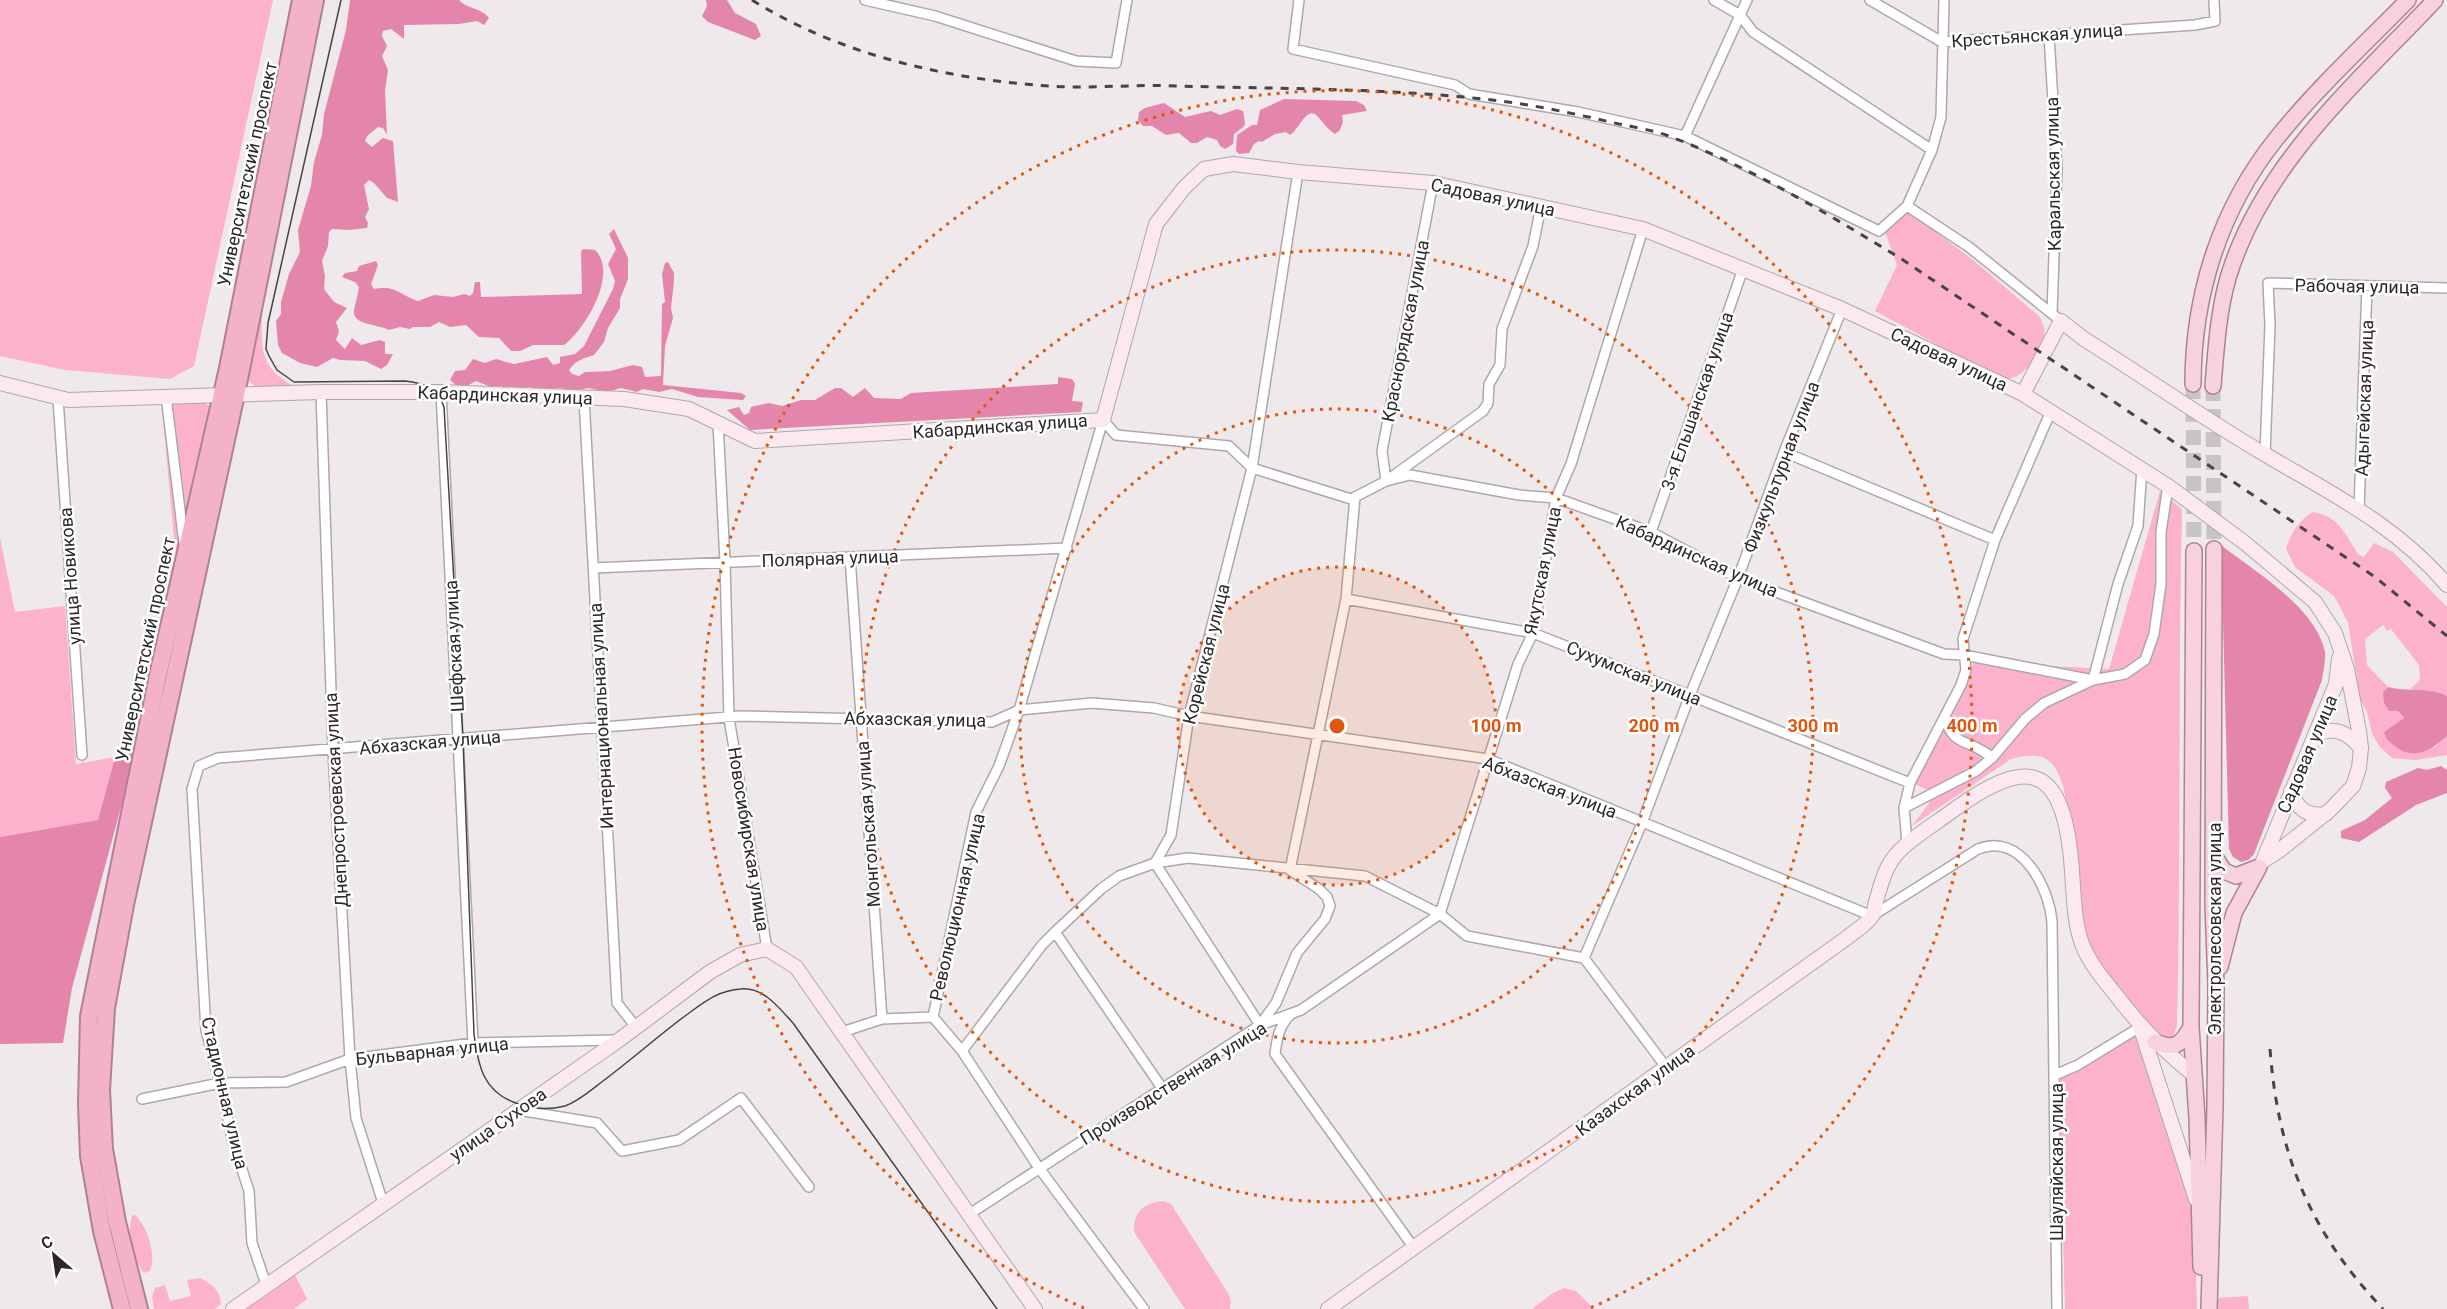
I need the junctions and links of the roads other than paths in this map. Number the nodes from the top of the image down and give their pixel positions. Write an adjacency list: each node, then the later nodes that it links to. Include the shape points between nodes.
1 (301, 0): 33 (highway, Университетский проспект)
2 (315, 0): 33 (highway, Университетский проспект)
3 (865, 0): 4 (street, via 935,16 1076,61 1116,63)
4 (1127, 0)
5 (1299, 0): 16 (street, via 1293,49 1455,85 1469,94 1578,112)
6 (1714, 0): 13 (street)
7 (1747, 0): 13 (street)
8 (1870, 0): 15 (street, Крестьянская улица)
9 (1944, 0): 15 (street)
10 (2214, 0): 14 (street, Крестьянская улица, via 2215,21)
11 (2408, 0): 29 (main road, via 2275,140 2235,203 2206,272 2193,348)
12 (2435, 0): 30 (main road, via 2293,153 2254,213 2228,278 2220,313)
13 (1740, 15): 16 (street); 17 (street, via 1753,32)
14 (2049, 34): 15 (street, Крестьянская улица); 27 (street, Каральская улица, via 2057,168)
15 (1942, 42): 17 (street, via 1941,117)
16 (1685, 136): 21 (street, via 1879,231)
17 (1932, 150): 21 (street)
18 (1298, 172): 19 (street, Садовая улица); 39 (street, Садовая улица, via 1233,164 1204,169 1184,188 1156,224); 43 (street, Корейская улица)
19 (1433, 183): 20 (street, Садовая улица); 45 (street, Краснорядская улица, via 1382,451)
20 (1541, 206): 22 (street, Садовая улица); 45 (street, via 1533,246 1502,329 1500,365 1489,384 1488,403 1483,411)
21 (1907, 206): 27 (street, via 1969,247)
22 (1643, 229): 23 (street, Садовая улица); 48 (street, Якутская улица, via 1571,464)
23 (1743, 269): 26 (street, Садовая улица); 50 (street, 3-я Ельшанская улица)
24 (2367, 286): 25 (street, Рабочая улица); 42 (street, Рабочая улица, via 2268,284); 49 (street, Адыгейская улица)
25 (2447, 288)
26 (1842, 309): 34 (street, Садовая улица); 41 (street, Физкультурная улица)
27 (2057, 317): 34 (street, Садовая улица); 42 (street, via 2084,339)
28 (0, 383): 36 (street, Кабардинская улица)
29 (2193, 384)
30 (2213, 386)
31 (321, 392): 32 (street, Кабардинская улица); 33 (street, Кабардинская улица); 77 (street, Днепростроевская улица)
32 (441, 392): 37 (street, Кабардинская улица); 75 (street, Шефская улица)
33 (229, 394): 35 (street, Кабардинская улица); 55 (highway, Университетский проспект); 127 (highway, Университетский проспект, via 106,1008 101,1090 104,1149)
34 (2023, 394): 38 (street, Садовая улица)
35 (166, 396): 36 (street, Кабардинская улица); 55 (street)
36 (58, 398): 78 (street, улица Новикова)
37 (584, 398): 40 (street, Кабардинская улица, via 624,399 689,409); 58 (street, Интернациональная улица)
38 (2051, 411): 44 (street, Садовая улица); 51 (street)
39 (1103, 420): 40 (street, Кабардинская улица, via 755,441); 43 (street, Кабардинская улица, via 1116,435 1229,446); 52 (street, Революционная улица)
40 (718, 422): 57 (street, Новосибирская улица)
41 (1784, 452): 51 (street); 59 (street, Физкультурная улица)
42 (2265, 454): 49 (street)
43 (1252, 468): 47 (street, Кабардинская улица); 68 (street, Корейская улица)
44 (2142, 468): 46 (street, Садовая улица); 65 (street, via 2138,526)
45 (1386, 481): 47 (street, Кабардинская улица); 48 (street, Кабардинская улица, via 1410,475)
46 (2168, 486): 63 (street, Садовая улица, via 2303,591 2322,611); 65 (street, via 2161,532 2161,584 2154,634 2145,660 2125,674)
47 (1354, 497): 61 (street)
48 (1556, 498): 50 (street, Кабардинская улица); 62 (street, Якутская улица)
49 (2360, 510): 60 (street, via 2408,544)
50 (1651, 532): 59 (street, Кабардинская улица)
51 (1995, 540): 64 (street, via 1963,639)
52 (1067, 548): 56 (street, Полярная улица); 67 (street, Революционная улица)
53 (2214, 549): 88 (main road, Электролесовская улица)
54 (2194, 551): 103 (main road, Электролесовская улица)
55 (186, 554): 126 (highway, Университетский проспект, via 89,1016 88,1156)
56 (850, 557): 57 (street, Полярная улица); 71 (street, Монгольская улица)
57 (725, 562): 58 (street, Полярная улица); 70 (street, Новосибирская улица)
58 (593, 568): 72 (street, Интернациональная улица)
59 (1738, 578): 64 (street, Кабардинская улица, via 1944,654); 66 (street, Физкультурная улица)
60 (2447, 585)
61 (1346, 599): 62 (street, Сухумская улица); 73 (street)
62 (1533, 633): 66 (street, Сухумская улица); 80 (street, Якутская улица, via 1518,664)
63 (2339, 644): 74 (street, Садовая улица, via 2339,672); 76 (street, Садовая улица)
64 (1964, 655): 65 (street, Кабардинская улица); 69 (street, via 1966,670)
65 (2093, 680): 79 (street, via 2044,703)
66 (1690, 695): 81 (street, Сухумская улица); 86 (street, Физкультурная улица)
67 (1019, 710): 68 (street, Абхазская улица, via 1092,703 1154,708); 71 (street, Абхазская улица, via 992,722); 99 (street, Революционная улица, via 999,766 976,812)
68 (1189, 716): 73 (street, Абхазская улица); 89 (street, Корейская улица, via 1172,835)
69 (1945, 717): 79 (street, via 1952,735); 81 (street)
70 (729, 718): 71 (street, Абхазская улица); 72 (street, Абхазская улица); 95 (street, Новосибирская улица)
71 (861, 718): 100 (street, Монгольская улица)
72 (602, 726): 75 (street, Абхазская улица); 102 (street, Интернациональная улица, via 617,1003)
73 (1317, 733): 80 (street, Абхазская улица); 91 (street)
74 (2315, 735): 76 (street, via 2337,730); 83 (street, Садовая улица)
75 (459, 740): 77 (street, Абхазская улица); 108 (street, Шефская улица)
76 (2361, 748): 85 (street, Садовая улица, via 2360,768 2353,786)
77 (333, 750): 82 (street, Абхазская улица, via 218,758 199,766); 110 (street, Днепростроевская улица)
78 (82, 755)
79 (1992, 758): 84 (street, via 1976,771)
80 (1488, 759): 86 (street, Абхазская улица); 92 (street, Якутская улица)
81 (1910, 783): 84 (street)
82 (192, 789): 115 (street, Стадионная улица, via 206,1030)
83 (2291, 791): 85 (street, via 2306,813); 90 (street, Садовая улица)
84 (1904, 808): 87 (street)
85 (2326, 814): 90 (street, Садовая улица)
86 (1642, 823): 93 (street, Абхазская улица); 96 (street, Физкультурная улица)
87 (1907, 843): 93 (street, via 1891,858); 104 (street, via 1995,783 2012,776 2038,778 2060,806 2066,826 2083,946)
88 (2213, 854): 90 (main road, via 2224,871 2236,876); 97 (main road, Электролесовская улица)
89 (1155, 862): 91 (street, via 1188,858); 94 (street, via 1119,876); 101 (street)
90 (2261, 864): 97 (main road, via 2234,913)
91 (1290, 870): 92 (street, via 1365,876); 101 (street, via 1319,889 1330,906 1325,919 1297,953 1276,1003)
92 (1440, 914): 96 (street, via 1467,936); 98 (street, Производственная улица)
93 (1872, 916): 111 (street, Казахская улица); 112 (street, via 1978,849 1988,845 2005,847 2020,855 2038,877 2051,908)
94 (1055, 932): 109 (street); 116 (street)
95 (766, 949): 102 (street, улица Сухова, via 740,955 710,972); 105 (street, Новосибирская улица, via 796,967)
96 (1584, 958): 111 (street)
97 (2216, 985): 114 (main road, Электролесовская улица)
98 (1292, 1013): 101 (street, Производственная улица); 124 (street, via 1282,1023 1275,1054)
99 (933, 1017): 100 (street); 109 (street, Революционная улица)
100 (882, 1019): 105 (street)
101 (1260, 1025): 116 (street, Производственная улица)
102 (636, 1027): 106 (street, улица Сухова)
103 (2191, 1027): 107 (main road, via 2176,1045 2168,1047); 113 (main road, Электролесовская улица)
104 (2140, 1028): 107 (street); 112 (street, Шауляйская улица); 122 (street)
105 (842, 1032): 123 (street, Новосибирская улица)
106 (619, 1040): 108 (street, Бульварная улица); 118 (street, улица Сухова)
107 (2155, 1042): 113 (street)
108 (473, 1043): 110 (street, Бульварная улица)
109 (962, 1052): 119 (street, Революционная улица)
110 (350, 1059): 115 (street, Бульварная улица, via 286,1082); 121 (street, Днепростроевская улица, via 356,1118)
111 (1666, 1066): 124 (street, Казахская улица)
112 (2055, 1075): 132 (street, Шауляйская улица)
113 (2194, 1075): 114 (main road); 122 (main road, Электролесовская улица)
114 (2214, 1077): 134 (main road, Электролесовская улица)
115 (220, 1083): 117 (street, Бульварная улица); 125 (street, Стадионная улица, via 233,1143 249,1191 252,1243)
116 (1162, 1088): 119 (street, Производственная улица)
117 (142, 1099)
118 (518, 1110): 120 (street, via 597,1123 622,1151 679,1140 741,1098); 121 (street, улица Сухова)
119 (1039, 1168): 123 (street, Производственная улица); 130 (street, Революционная улица)
120 (809, 1187)
121 (383, 1203): 125 (street, улица Сухова)
122 (2200, 1212): 133 (main road, Электролесовская улица)
123 (968, 1215): 129 (street, Новосибирская улица)
124 (1414, 1248): 131 (street, Казахская улица)
125 (267, 1287): 128 (street, улица Сухова)
126 (122, 1309)
127 (139, 1309)
128 (233, 1309)
129 (1035, 1309)
130 (1144, 1309)
131 (1328, 1309)
132 (2057, 1309)
133 (2203, 1309)
134 (2209, 1309)

